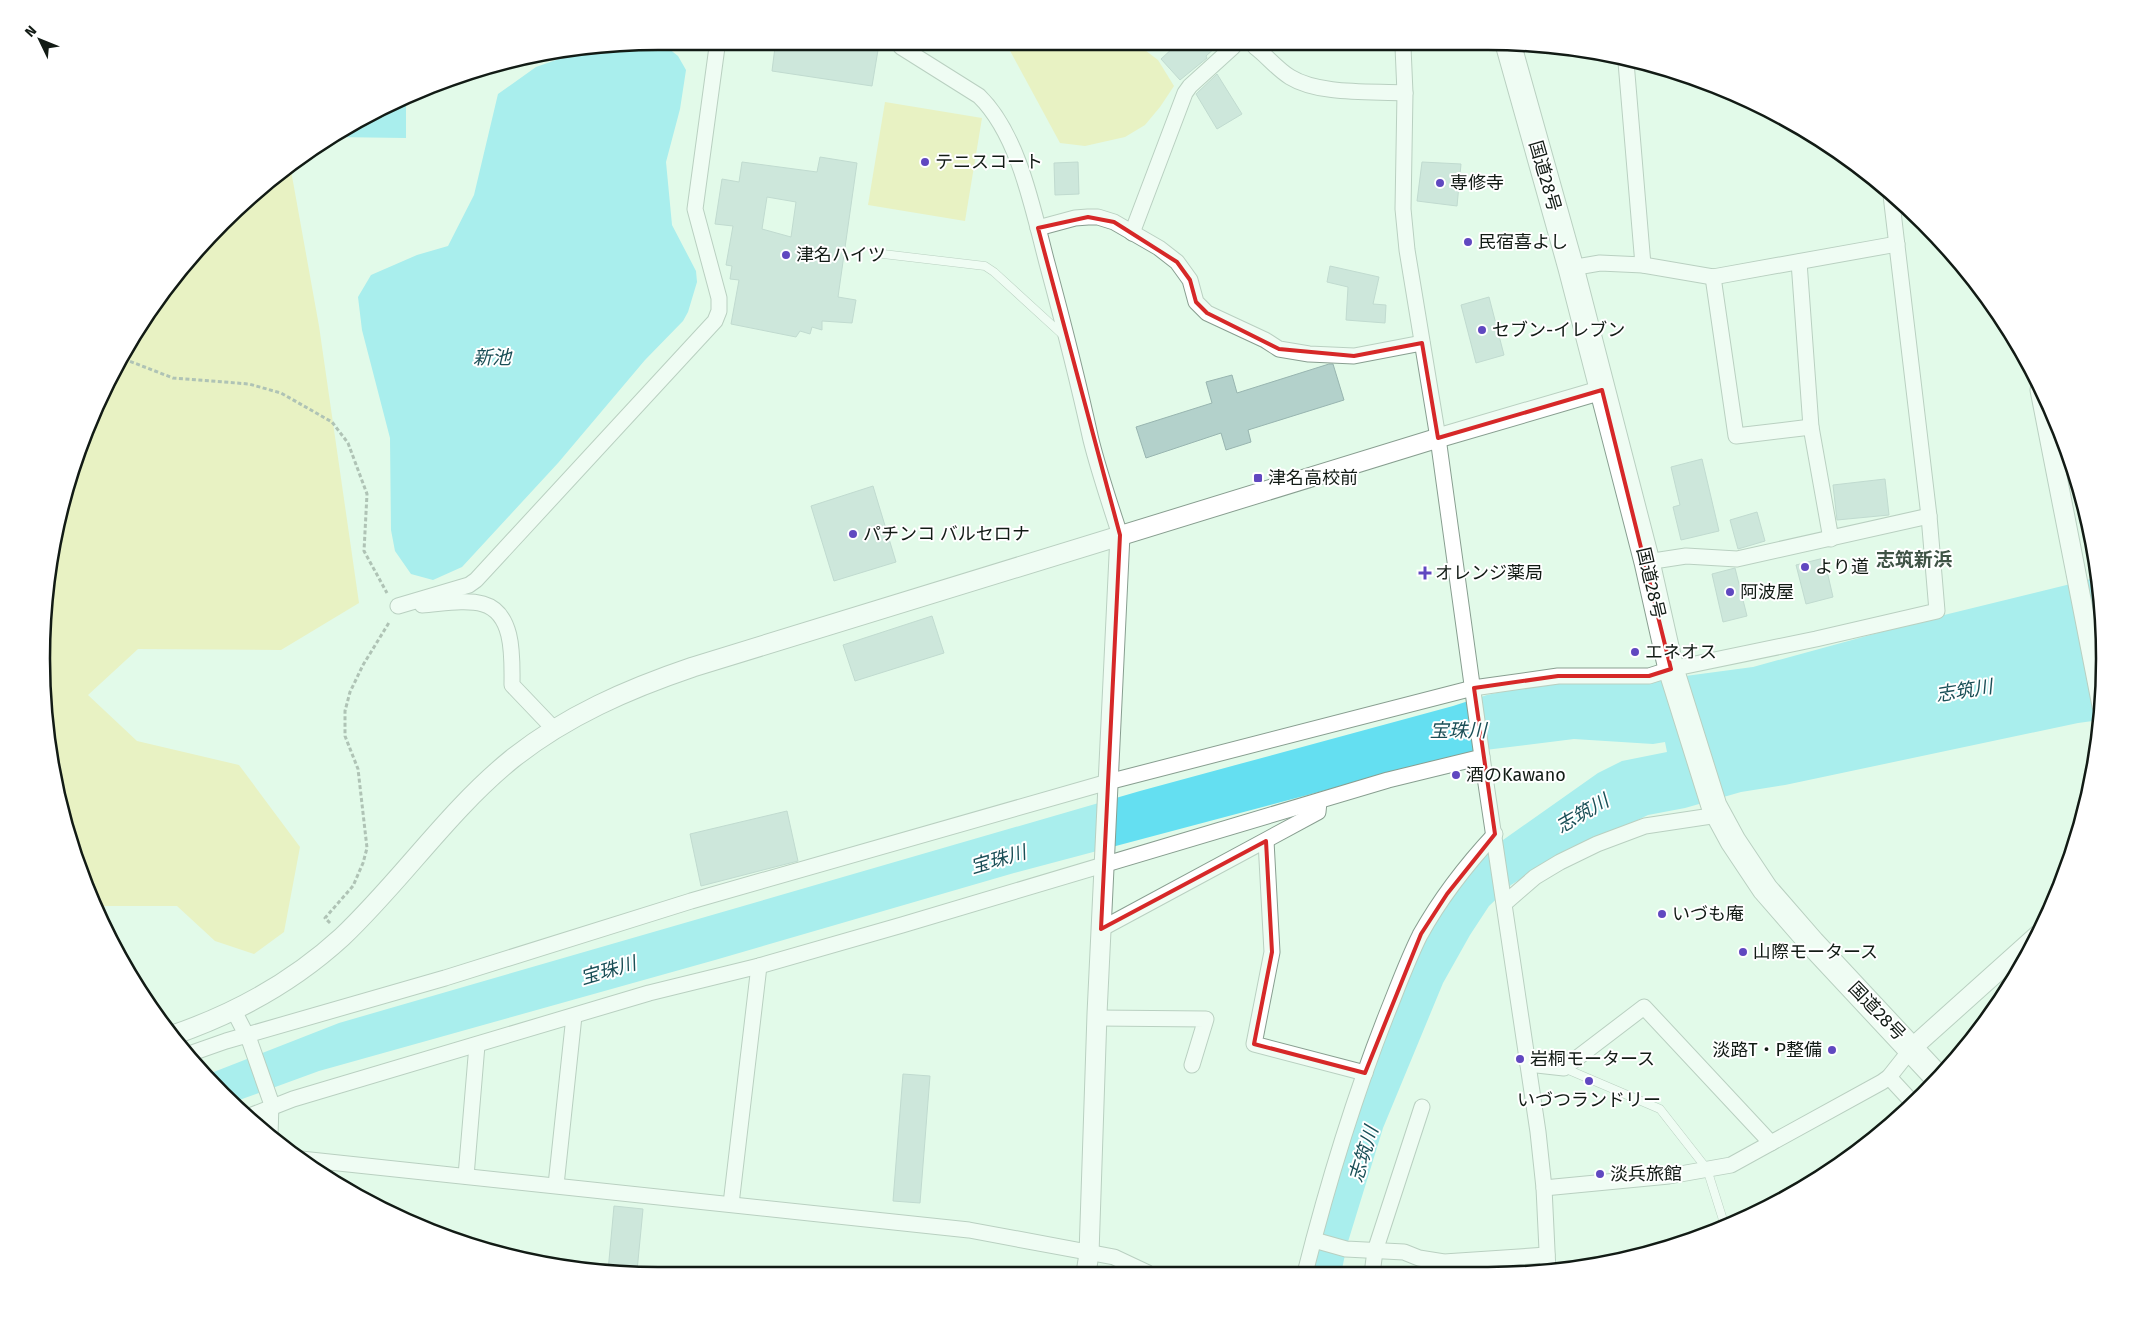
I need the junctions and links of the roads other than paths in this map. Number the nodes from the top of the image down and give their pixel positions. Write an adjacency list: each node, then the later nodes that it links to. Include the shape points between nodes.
1 (717, 50): 31 (street, via 695,209 719,298 715,321 476,580 469,585 398,606 472,602 492,609 500,616 510,636 512,685)
2 (907, 50): 10 (street, via 989,105 1003,127 1023,174)
3 (1229, 50): 11 (street, via 1185,93)
4 (1260, 50): 8 (street, via 1291,78 1308,84)
5 (1403, 50): 8 (street)
6 (1510, 51): 16 (highway, 国道28号)
7 (1626, 67): 15 (street)
8 (1405, 93): 19 (street, via 1403,209)
9 (1892, 204): 12 (street)
10 (1038, 228): 11 (street, via 1075,218 1098,217); 18 (street)
11 (1132, 233): 19 (street, via 1177,262 1190,280 1200,308 1279,349 1354,356)
12 (1896, 244): 14 (street); 24 (street)
13 (883, 254): 18 (lane, via 985,266)
14 (1798, 262): 17 (street); 22 (street)
15 (1643, 265): 16 (street, via 1600,263); 17 (street)
16 (1571, 268): 20 (highway, 国道28号)
17 (1712, 277): 22 (street, via 1736,436)
18 (1068, 339): 25 (street, via 1092,443)
19 (1422, 343): 23 (street)
20 (1602, 390): 23 (street); 27 (highway, 国道28号)
21 (2045, 415): 29 (street)
22 (1810, 427): 26 (street)
23 (1438, 438): 25 (street); 30 (street)
24 (1929, 516): 26 (street); 28 (street, via 1937,611)
25 (1120, 535): 31 (street, via 676,672 621,693); 33 (street)
26 (1832, 539): 27 (street, via 1737,559 1686,556)
27 (1646, 562): 28 (highway, 国道28号)
28 (1672, 673): 30 (street, via 1558,676); 35 (highway, 国道28号)
29 (2096, 674)
30 (1474, 691): 32 (street); 33 (street)
31 (554, 729): 43 (street, via 512,759 457,810 341,938 269,992)
32 (1482, 757): 34 (street, via 1388,780); 36 (street)
33 (1108, 784): 38 (street); 47 (street, via 691,901)
34 (1319, 802): 37 (street, via 1318,812); 38 (street)
35 (1716, 810): 39 (street, via 1645,826 1597,844 1535,877); 49 (highway, 国道28号, via 1765,889)
36 (1495, 837): 39 (street); 54 (street, via 1447,894 1421,934)
37 (1266, 840): 40 (street); 54 (street, via 1272,952 1254,1044)
38 (1105, 859): 40 (street); 42 (street, via 902,925)
39 (1504, 900): 51 (street)
40 (1101, 929): 45 (street)
41 (2021, 950): 49 (street)
42 (759, 966): 44 (street, via 649,993); 68 (street)
43 (233, 1009): 46 (street); 47 (street)
44 (574, 1016): 48 (street); 66 (street)
45 (1097, 1018): 52 (street, via 1206,1019); 72 (street)
46 (179, 1033)
47 (249, 1039): 50 (street); 58 (street)
48 (476, 1045): 58 (street); 65 (street)
49 (1912, 1048): 55 (highway, 国道28号); 56 (street)
50 (195, 1053)
51 (1528, 1064): 53 (street); 67 (street)
52 (1192, 1065)
53 (1564, 1068): 62 (street, via 1644,1007); 64 (lane, via 1660,1110)
54 (1365, 1073): 70 (street)
55 (1933, 1073)
56 (1888, 1077): 57 (street); 62 (street)
57 (1908, 1098)
58 (271, 1105): 60 (street); 61 (street)
59 (1422, 1106): 71 (street)
60 (254, 1113)
61 (270, 1127)
62 (1771, 1143): 64 (street, via 1731,1165)
63 (315, 1160): 65 (street)
64 (1707, 1169): 67 (street, via 1669,1176); 69 (lane)
65 (466, 1176): 66 (street)
66 (556, 1185): 68 (street)
67 (1544, 1188): 73 (street)
68 (731, 1204): 72 (street, via 969,1230)
69 (1723, 1220)
70 (1314, 1240): 71 (street, via 1346,1249); 77 (street)
71 (1375, 1251): 73 (street, via 1404,1252 1444,1262); 78 (street)
72 (1089, 1254): 75 (street); 76 (street, via 1114,1257)
73 (1547, 1255): 74 (street)
74 (1548, 1264)
75 (1087, 1267)
76 (1135, 1267)
77 (1308, 1267)
78 (1373, 1267)

